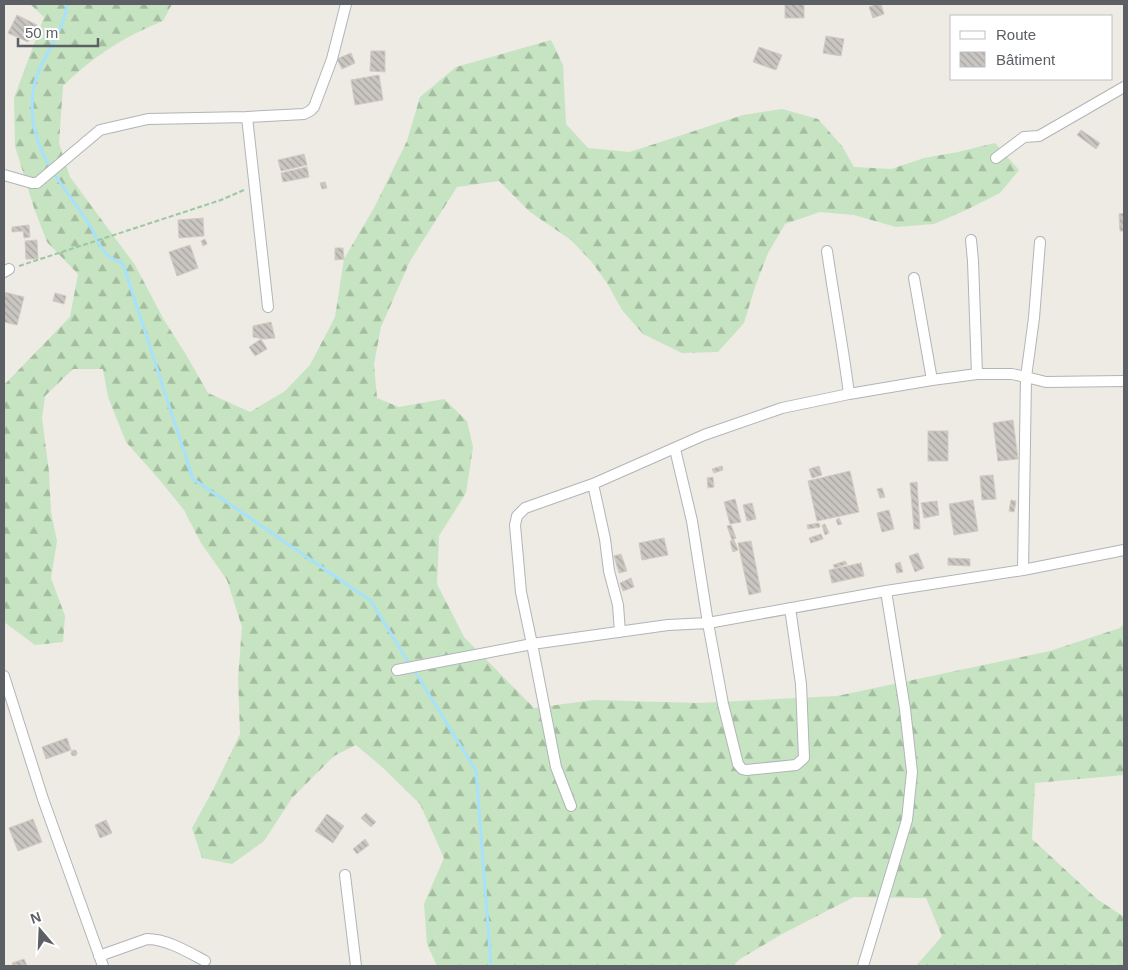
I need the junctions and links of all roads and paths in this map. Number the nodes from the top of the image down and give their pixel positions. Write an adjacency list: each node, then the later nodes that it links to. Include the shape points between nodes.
1 (346, 4): 3 (street, via 332,59 310,111)
2 (1124, 88): 4 (street, via 1039,136 1024,137)
3 (248, 117): 5 (street, via 148,119 100,130 38,182 32,184); 6 (street)
4 (996, 158)
5 (4, 175)
6 (256, 186): 10 (path); 12 (street)
7 (971, 240): 13 (street)
8 (1040, 242): 14 (street)
9 (827, 251): 17 (street)
10 (6, 271)
11 (914, 278): 15 (street)
12 (268, 307)
13 (977, 374): 14 (street); 15 (street)
14 (1026, 377): 16 (street, via 1046,382); 21 (street)
15 (932, 380): 17 (street)
16 (1124, 381)
17 (849, 394): 18 (street, via 782,408 704,435)
18 (675, 449): 19 (street); 24 (street, via 692,520)
19 (593, 484): 25 (street, via 618,605); 26 (street, via 525,508 516,516 521,592)
20 (1124, 550): 21 (street)
21 (1023, 570): 22 (street)
22 (886, 591): 23 (street); 34 (street, via 912,772 907,820)
23 (790, 608): 24 (street); 24 (street, via 802,684 804,758 796,765 746,770 738,764)
24 (708, 623): 25 (street)
25 (620, 632): 26 (street)
26 (532, 644): 27 (street); 29 (street, via 556,767)
27 (397, 670)
28 (4, 676): 32 (street)
29 (571, 806)
30 (346, 875): 33 (street)
31 (205, 961): 32 (street, via 180,948 148,939)
32 (100, 963)
33 (356, 966)
34 (863, 966)

